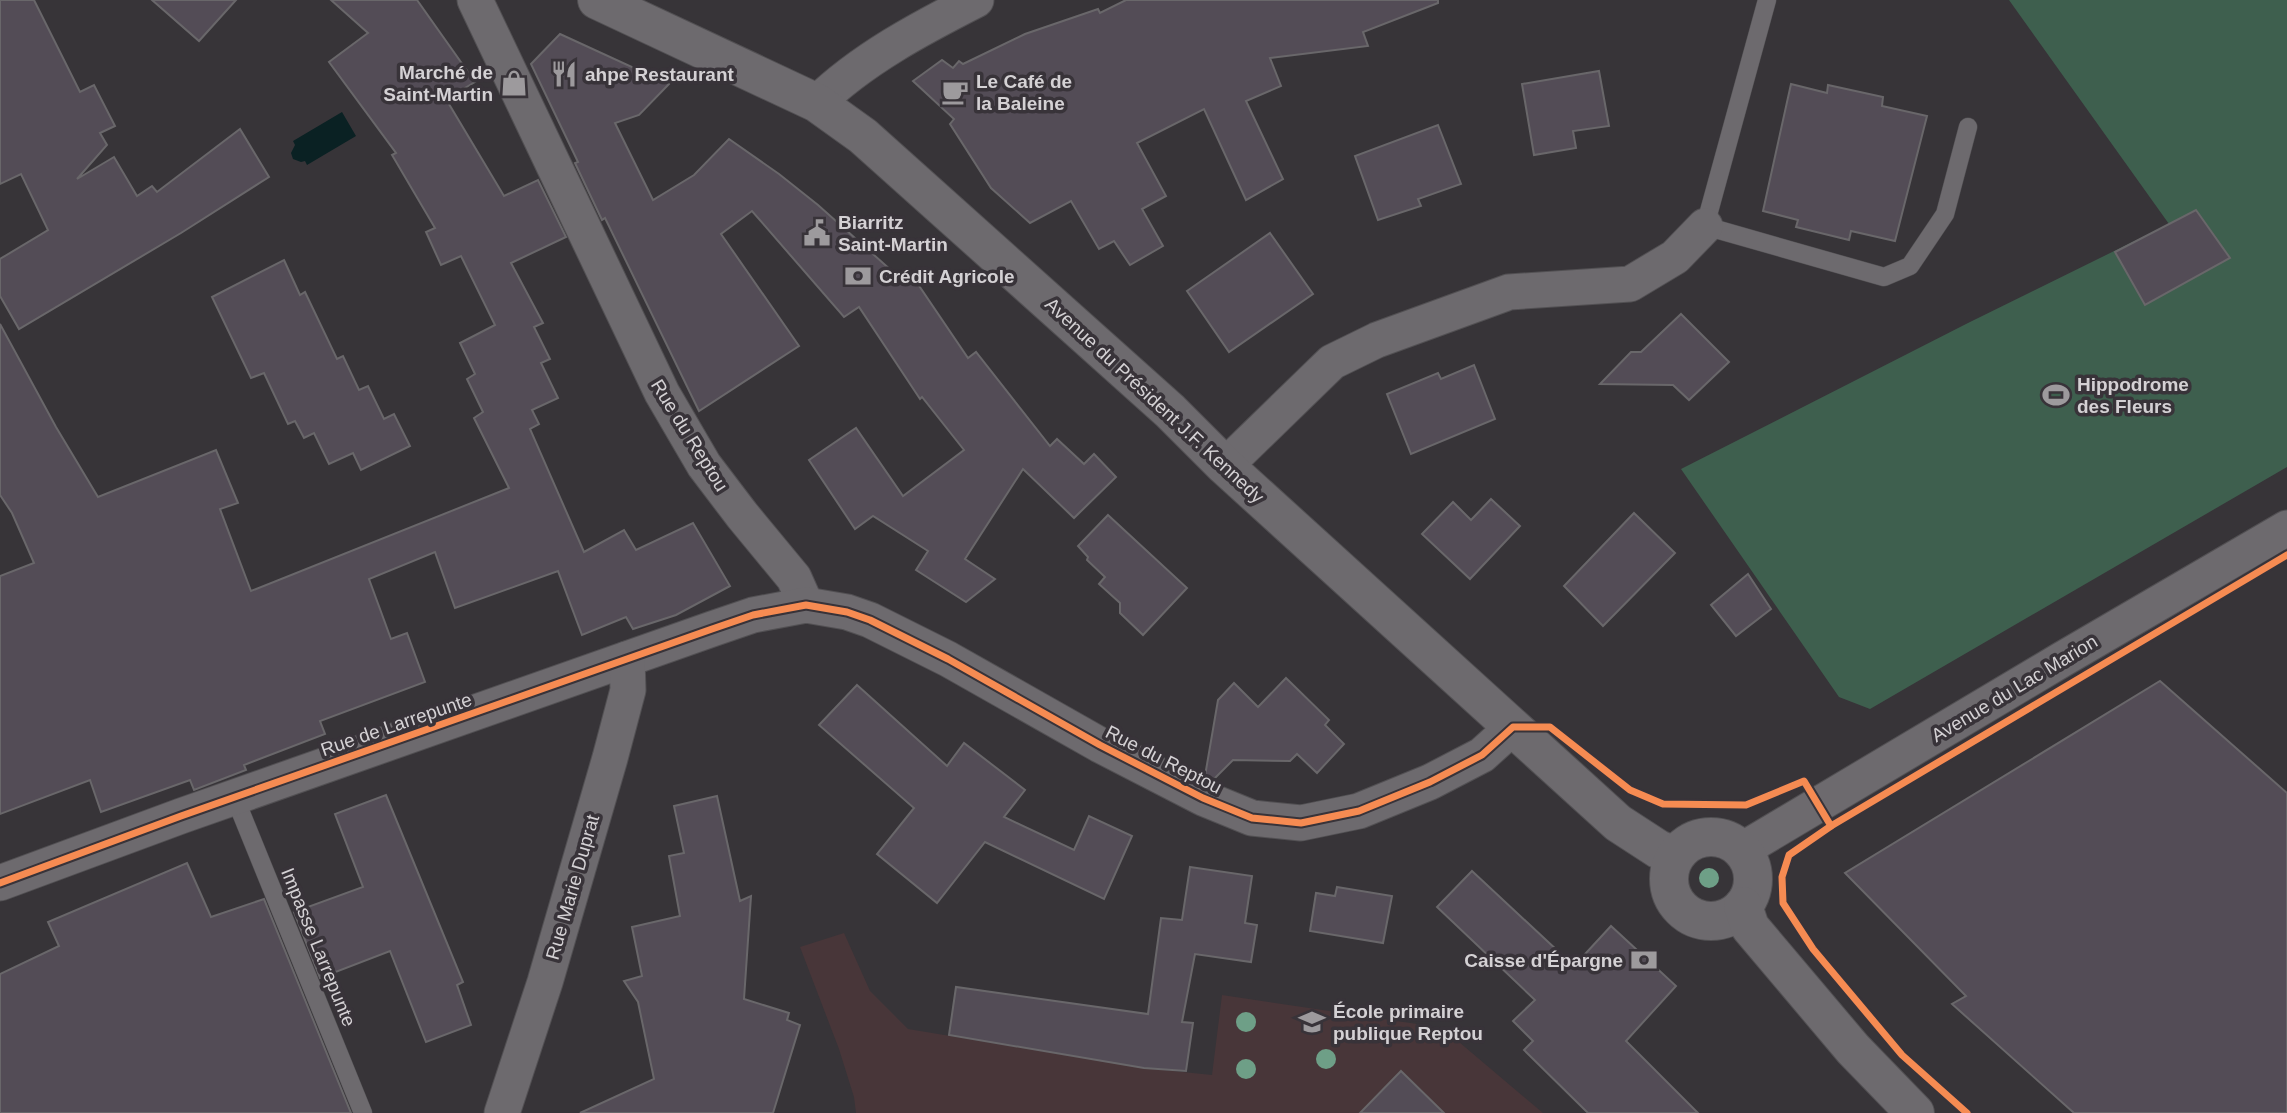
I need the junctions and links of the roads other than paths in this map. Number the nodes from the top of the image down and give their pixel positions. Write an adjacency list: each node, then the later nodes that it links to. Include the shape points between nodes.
1 (475, 0): 10 (street, Rue du Reptou, via 662,393 704,465 794,578)
2 (597, 0): 5 (street, Avenue du Président J.F. Kennedy)
3 (976, 0): 5 (street, via 852,73)
4 (1767, 0): 7 (lane)
5 (817, 103): 8 (street, Avenue du Président J.F. Kennedy, via 863,136 980,240)
6 (1968, 127): 7 (lane, via 1945,214 1910,266 1884,277)
7 (1705, 226): 8 (street, via 1675,257 1630,284 1509,292 1377,340 1332,362)
8 (1225, 466): 12 (street, Avenue du Président J.F. Kennedy)
9 (2287, 528): 14 (street, Avenue du Lac Marion)
10 (806, 605): 11 (street, Rue de Larrepunte, via 753,615); 12 (street, Rue du Reptou, via 870,620 1100,745 1252,818 1301,823 1359,811 1482,755)
11 (627, 659): 13 (street, Rue de Larrepunte); 19 (street, Rue Marie Duprat, via 628,690 610,758)
12 (1513, 727): 15 (street, Avenue du Président J.F. Kennedy, via 1618,823)
13 (235, 798): 16 (street, Rue de Larrepunte); 18 (lane, Impasse Larrepunte)
14 (1742, 850): 15 (street, via 1720,837 1707,836 1694,839); 17 (street, via 1753,878)
15 (1675, 856): 17 (street, via 1668,884 1672,897 1691,917 1719,920)
16 (0, 883)
17 (1743, 906): 20 (street, via 1750,927 1853,1049)
18 (363, 1113)
19 (502, 1113)
20 (1915, 1113)

